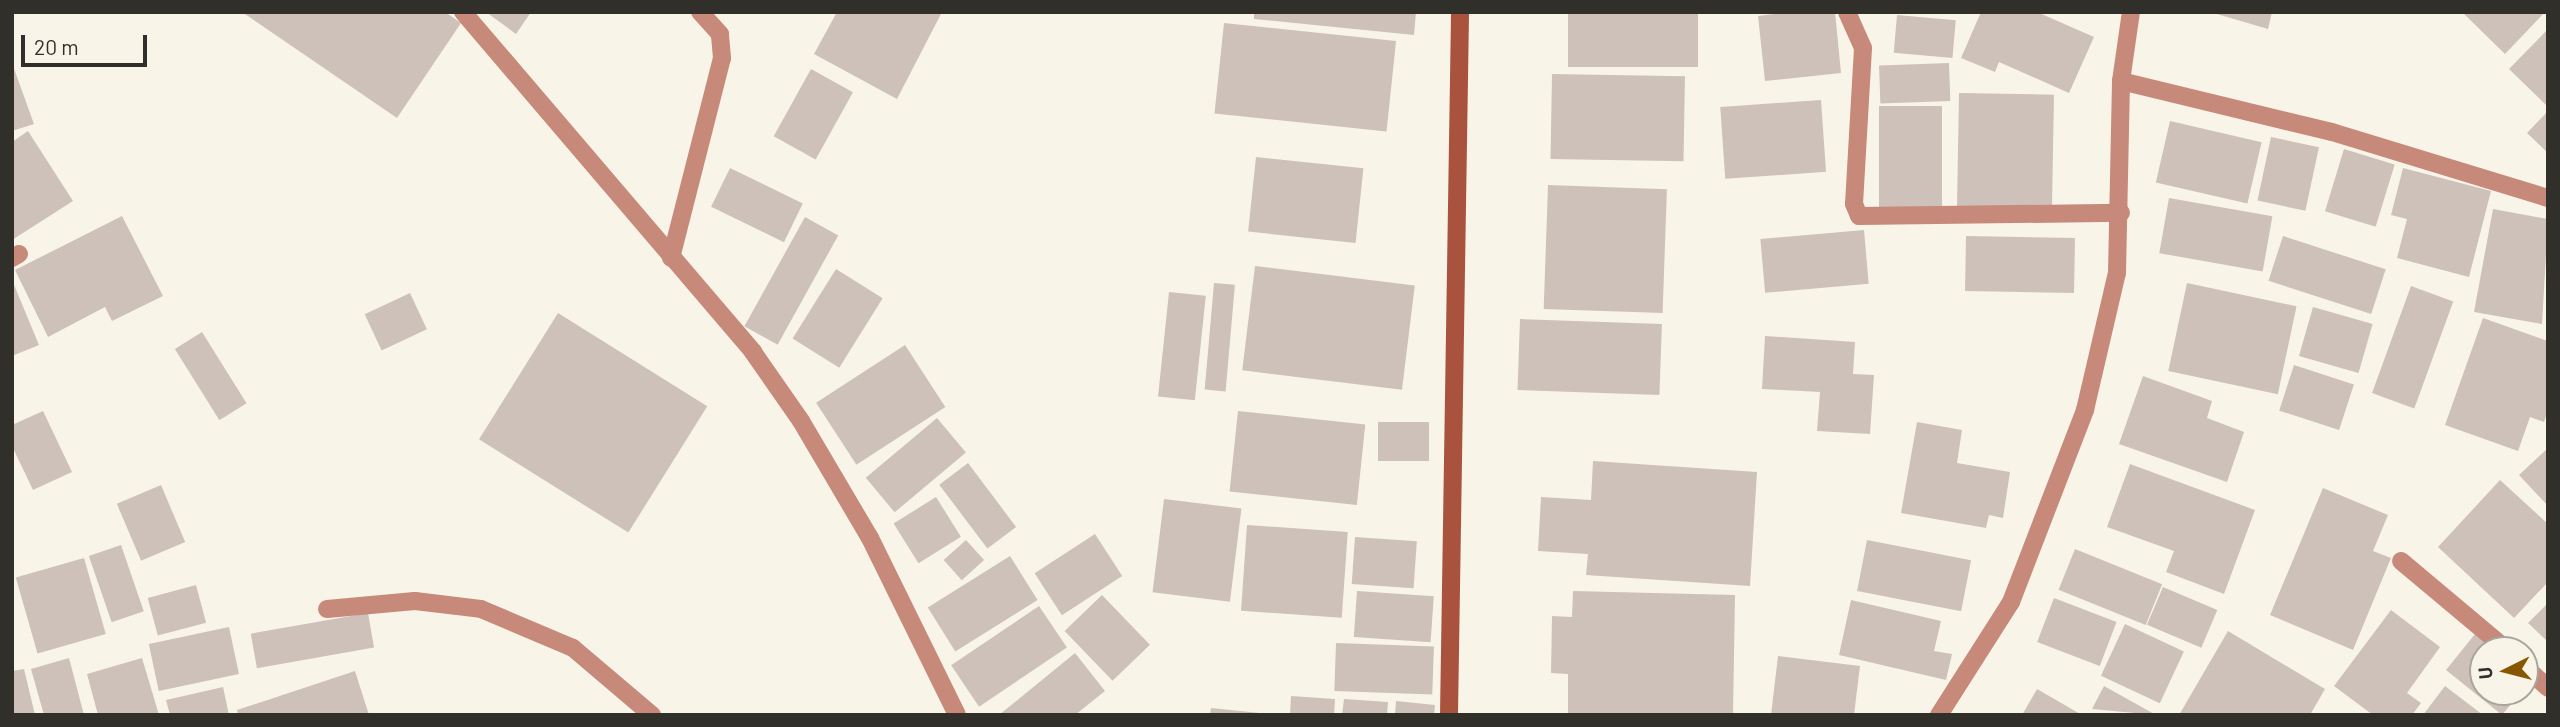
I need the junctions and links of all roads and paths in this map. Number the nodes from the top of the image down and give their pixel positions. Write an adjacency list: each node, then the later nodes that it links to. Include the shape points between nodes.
1 (463, 12): 9 (street)
2 (701, 12): 9 (street, via 720,34 722,58)
3 (1460, 12): 15 (street)
4 (1847, 12): 8 (street, via 1863,48 1854,204 1859,216)
5 (2131, 12): 6 (street)
6 (2121, 81): 7 (street, via 2332,132); 8 (street)
7 (2548, 198)
8 (2121, 213): 16 (street, via 2117,273 2085,410 2011,602)
9 (671, 258): 14 (street, via 752,352 801,421 870,538)
10 (2401, 561): 12 (street)
11 (327, 609): 13 (street, via 415,601 481,609 573,648)
12 (2490, 636)
13 (652, 715)
14 (957, 715)
15 (1449, 715)
16 (1939, 715)

